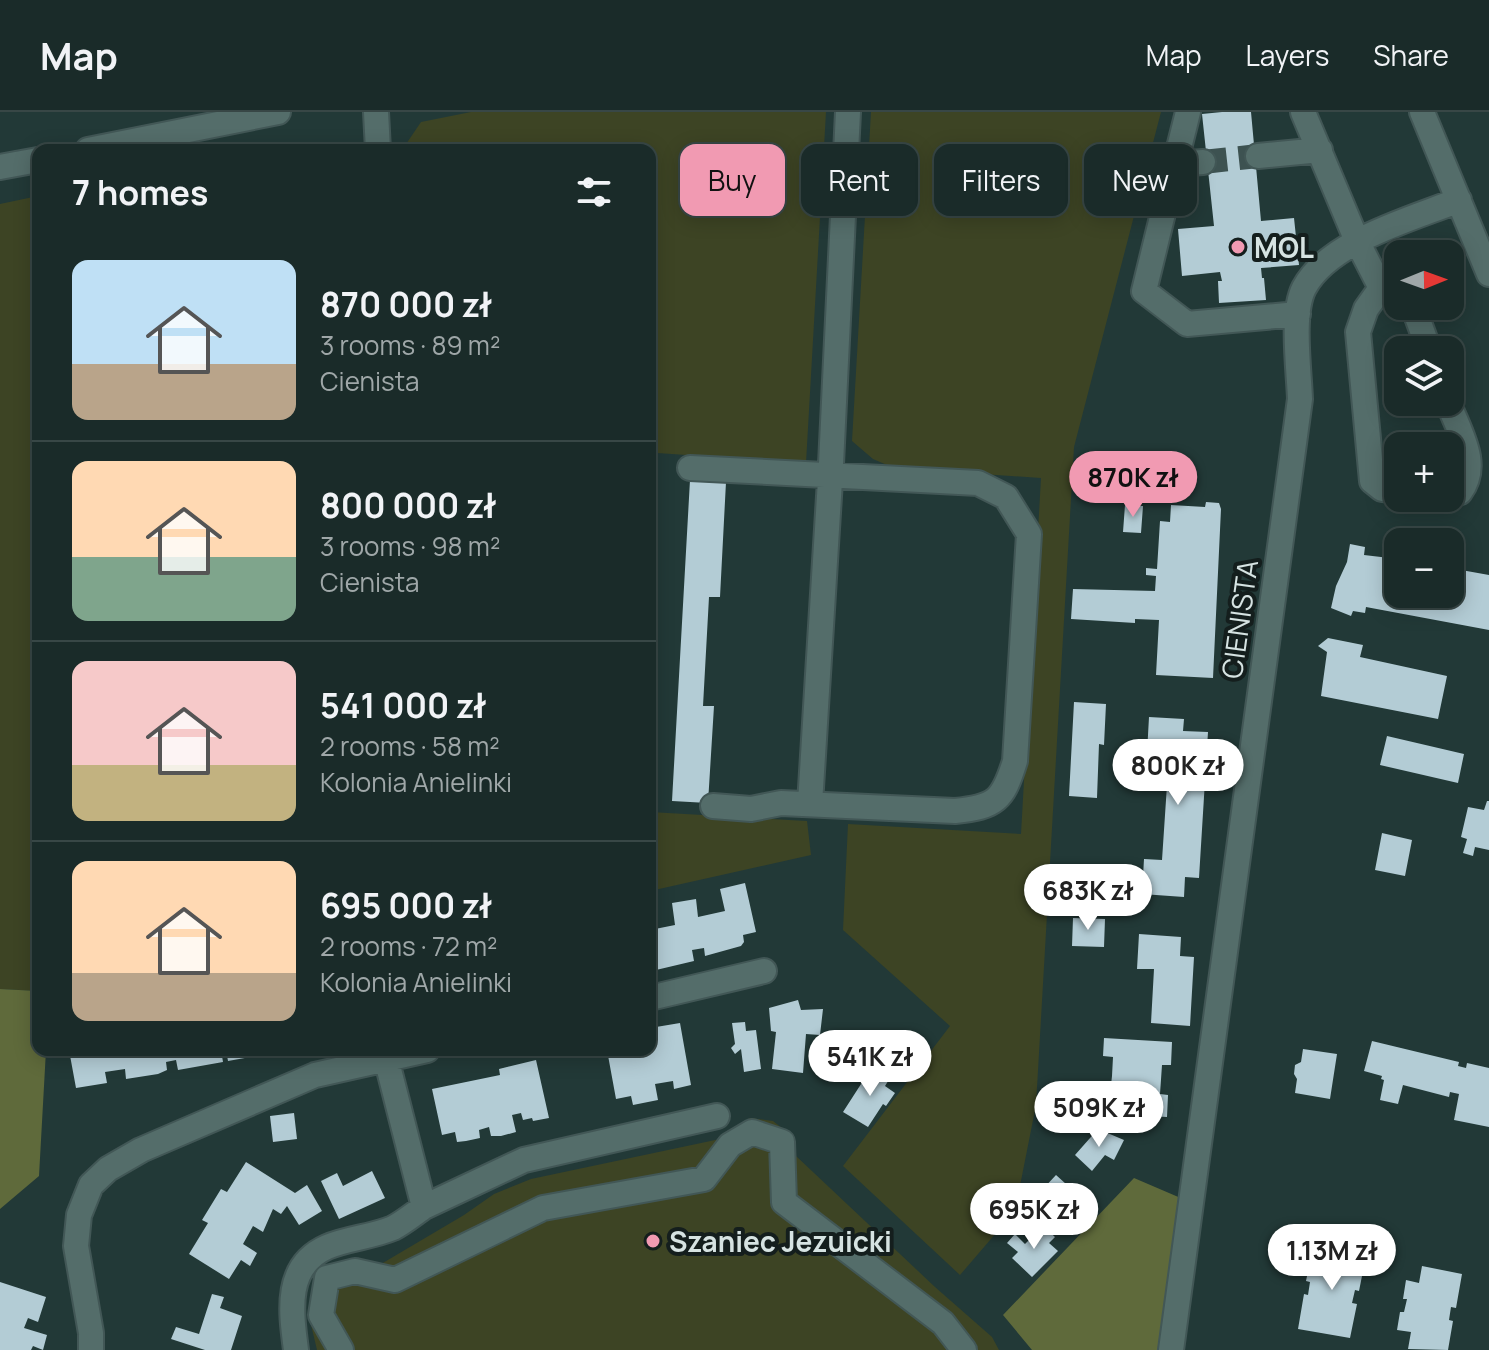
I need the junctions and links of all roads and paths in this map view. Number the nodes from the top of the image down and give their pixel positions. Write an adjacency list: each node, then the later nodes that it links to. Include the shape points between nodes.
1 (278, 112): 7 (street)
2 (376, 112): 8 (street)
3 (848, 112): 25 (street)
4 (1188, 112): 9 (street)
5 (1303, 112): 10 (street)
6 (1422, 112): 16 (street)
7 (118, 144)
8 (378, 144)
9 (1180, 144)
10 (1320, 150): 11 (street); 18 (street)
11 (1258, 156)
12 (32, 161): 15 (street)
13 (1197, 162): 14 (street)
14 (1203, 162)
15 (0, 167)
16 (1459, 200): 18 (street, CIENISTA); 19 (street)
17 (1162, 216): 22 (street, via 1144,291 1187,324)
18 (1357, 241): 20 (street); 22 (street, CIENISTA, via 1322,264 1303,289)
19 (1489, 274)
20 (1384, 282)
21 (1384, 294): 27 (street, via 1366,309 1358,332 1372,481)
22 (1298, 314): 40 (street, CIENISTA, via 1300,399)
23 (1464, 446): 26 (street, via 1470,462)
24 (690, 468): 25 (street)
25 (830, 474): 28 (street); 28 (street, via 978,483 1006,497 1029,534 1019,701 1011,775 1006,789 984,808)
26 (1464, 486)
27 (1384, 489)
28 (810, 804): 29 (street)
29 (713, 806)
30 (764, 971): 31 (street)
31 (656, 997)
32 (381, 1056): 36 (street, via 315,1075 141,1150 91,1185 79,1215 76,1246)
33 (384, 1056): 35 (street)
34 (717, 1116): 35 (street, via 524,1160)
35 (424, 1207): 37 (street, via 393,1227 325,1248 303,1264 290,1310)
36 (91, 1350)
37 (296, 1350)
38 (341, 1350): 39 (street, via 321,1315 327,1278 355,1271 395,1280 543,1208 704,1179 730,1145 752,1132 782,1142 784,1202 943,1323)
39 (964, 1350)
40 (1171, 1350)

